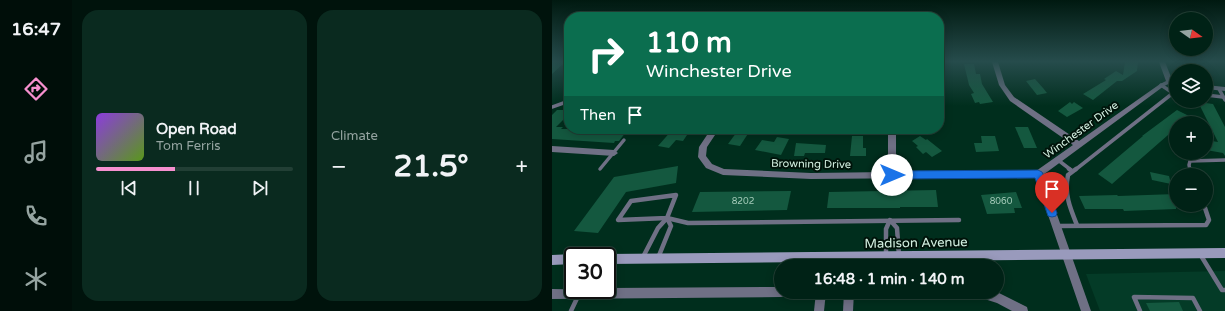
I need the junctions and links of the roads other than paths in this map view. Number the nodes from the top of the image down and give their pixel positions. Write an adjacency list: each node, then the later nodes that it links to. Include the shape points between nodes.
1 (999, 77): 14 (street, via 1002,85 1012,98)
2 (1169, 83): 3 (street, Winchester Drive)
3 (1161, 85): 5 (lane); 14 (street, Winchester Drive)
4 (1222, 89): 8 (lane)
5 (1169, 90)
6 (1169, 97): 21 (lane)
7 (1213, 97): 8 (lane)
8 (1224, 99)
9 (564, 103): 10 (lane)
10 (552, 107)
11 (711, 134): 23 (street, Browning Drive, via 703,146 702,156 713,169 726,172 811,176)
12 (892, 134): 23 (street)
13 (624, 140): 16 (lane)
14 (1079, 145): 17 (street, Winchester Drive)
15 (552, 149): 16 (street)
16 (614, 153): 20 (lane)
17 (1058, 160): 21 (lane); 22 (street, Winchester Drive)
18 (1225, 160): 19 (lane, via 1190,161)
19 (1190, 168)
20 (600, 169)
21 (1072, 171): 28 (lane, via 1066,180 1065,194)
22 (1038, 174): 23 (street, Browning Drive); 29 (street, Winchester Drive)
23 (892, 175)
24 (1206, 212): 28 (lane, via 1209,220 1206,225)
25 (667, 218): 25 (lane, via 653,219 618,220 631,201 676,195); 26 (lane, via 688,223); 36 (lane, via 658,228); 37 (lane, via 671,226)
26 (890, 220): 27 (lane); 33 (lane, via 886,229); 34 (lane, via 897,228)
27 (959, 220)
28 (1077, 225): 29 (lane)
29 (1056, 226): 32 (street, Winchester Drive)
30 (1200, 253): 31 (main road, Madison Avenue); 32 (main road, Madison Avenue); 41 (lane)
31 (1225, 253)
32 (1067, 255): 34 (main road, Madison Avenue); 53 (street, Winchester Drive)
33 (886, 256): 34 (main road, Madison Avenue); 37 (main road, Madison Avenue)
34 (899, 256)
35 (616, 259): 36 (main road, Madison Avenue)
36 (642, 259): 37 (main road, Madison Avenue)
37 (658, 259)
38 (552, 260): 39 (main road)
39 (564, 260)
40 (774, 292): 44 (street)
41 (1224, 292)
42 (552, 294): 43 (street)
43 (564, 294)
44 (616, 294)
45 (577, 299): 49 (lane)
46 (820, 299): 50 (street)
47 (849, 299): 51 (street)
48 (1001, 299): 52 (street)
49 (571, 311)
50 (819, 311)
51 (848, 311)
52 (1023, 311)
53 (1086, 311)
54 (1140, 311): 55 (lane, via 1134,297 1193,298)
55 (1200, 311)

